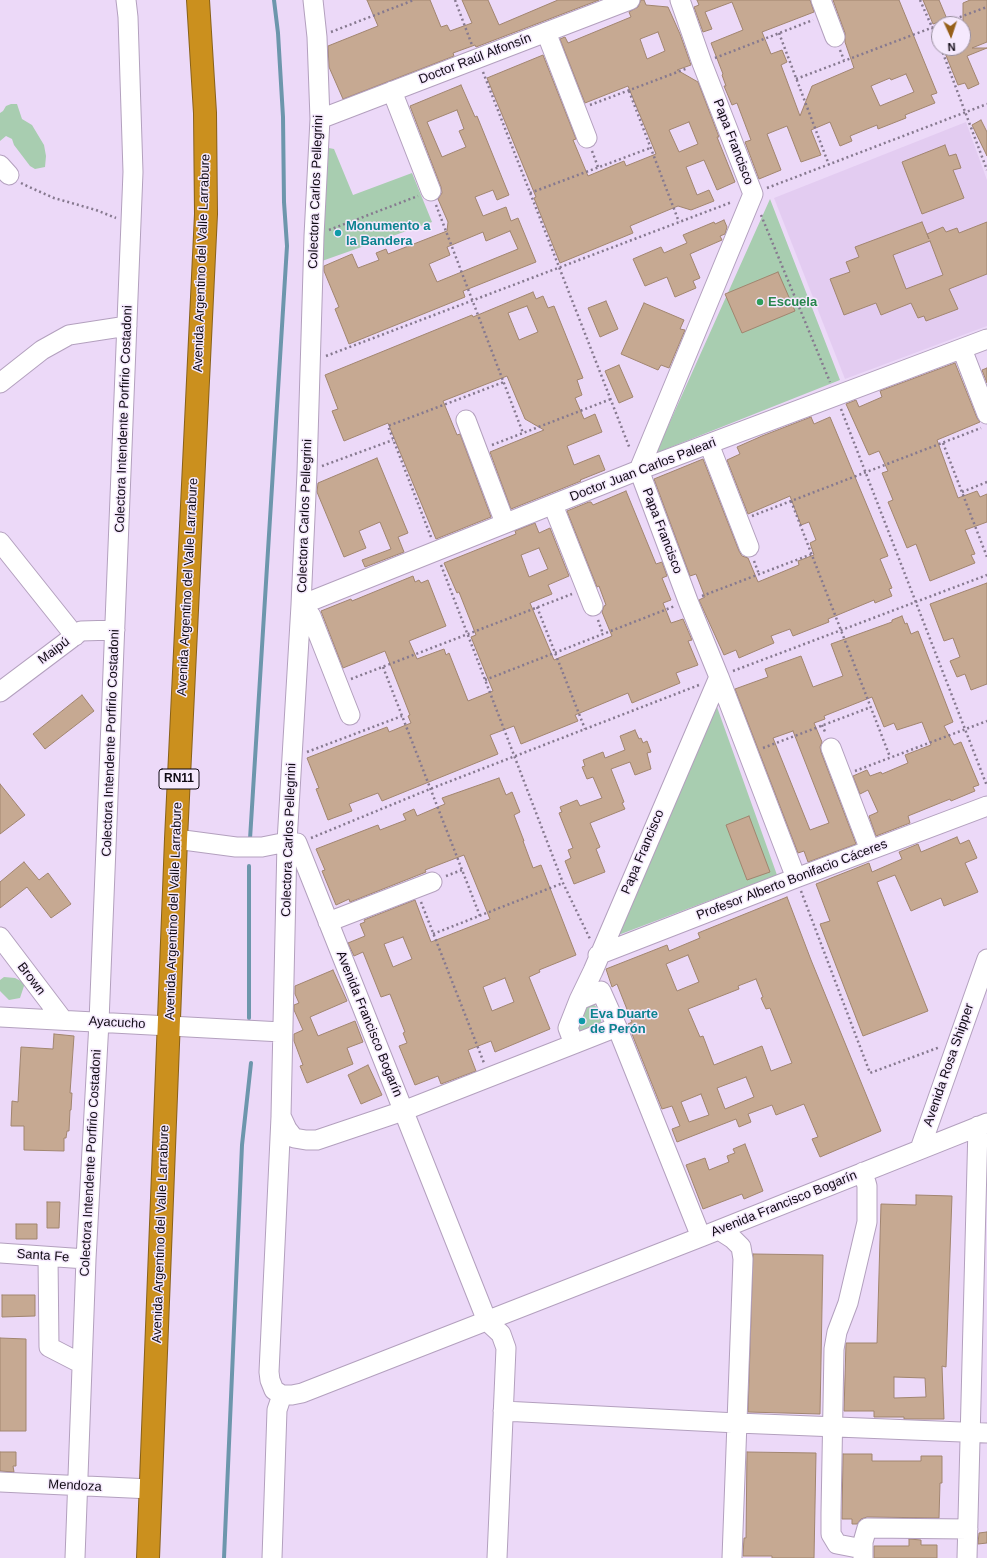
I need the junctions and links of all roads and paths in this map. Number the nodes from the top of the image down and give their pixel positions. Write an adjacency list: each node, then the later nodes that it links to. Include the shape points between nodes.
1 (126, 0): 35 (street, Colectora Intendente Porfirio Costadoni, via 133,172)
2 (198, 0): 102 (highway, Avenida Argentino del Valle Larrabure / RN11, via 205,114 206,214)
3 (313, 0): 16 (street, Colectora Carlos Pellegrini)
4 (414, 0): 16 (path)
5 (455, 0): 19 (path)
6 (630, 0): 9 (street, Doctor Raúl Alfonsín)
7 (680, 0): 33 (street, Papa Francisco)
8 (920, 0): 13 (path)
9 (591, 7): 15 (street, Doctor Raúl Alfonsín)
10 (824, 7): 17 (street); 20 (path, via 779,34)
11 (987, 7): 12 (path)
12 (962, 16)
13 (931, 23)
14 (931, 28): 20 (path)
15 (546, 32): 19 (street, Doctor Raúl Alfonsín); 23 (street)
16 (317, 37): 25 (street, Colectora Carlos Pellegrini)
17 (835, 37)
18 (944, 56): 24 (path)
19 (478, 58): 21 (street, Doctor Raúl Alfonsín); 32 (path)
20 (796, 79): 28 (path)
21 (392, 91): 25 (street, Doctor Raúl Alfonsín); 31 (street)
22 (987, 104): 24 (path)
23 (576, 110): 26 (street); 27 (path, via 629,91)
24 (965, 113): 28 (path); 30 (path)
25 (320, 118): 36 (street, Colectora Carlos Pellegrini)
26 (587, 138)
27 (650, 148): 32 (path); 34 (path)
28 (829, 165): 33 (path)
29 (5, 170): 35 (path, via 29,187 54,198 96,210)
30 (987, 170)
31 (431, 191): 36 (path); 38 (path)
32 (530, 193): 37 (path)
33 (753, 194): 34 (path); 45 (path); 55 (street, Papa Francisco)
34 (679, 222): 37 (path)
35 (131, 224): 39 (street, Colectora Intendente Porfirio Costadoni)
36 (314, 236): 42 (street, Colectora Carlos Pellegrini)
37 (560, 268): 38 (path); 46 (path)
38 (473, 301): 42 (path); 43 (path)
39 (127, 326): 44 (street, via 69,335 42,350); 76 (street, Colectora Intendente Porfirio Costadoni)
40 (987, 339): 41 (street, Doctor Juan Carlos Paleari)
41 (962, 349): 45 (street, Doctor Juan Carlos Paleari); 47 (street)
42 (310, 362): 56 (street, Colectora Carlos Pellegrini)
43 (504, 382): 50 (path); 51 (path, via 388,426)
44 (0, 383)
45 (836, 396): 53 (street, Doctor Juan Carlos Paleari); 57 (path)
46 (611, 399): 50 (path); 55 (path)
47 (987, 414)
48 (466, 420): 54 (street)
49 (987, 426): 52 (path)
50 (523, 433): 54 (path)
51 (393, 440): 56 (path); 66 (path)
52 (943, 443): 57 (path); 59 (path)
53 (708, 444): 55 (street, Doctor Juan Carlos Paleari); 62 (street)
54 (478, 450): 63 (street)
55 (638, 470): 61 (street, Doctor Juan Carlos Paleari); 83 (street, Papa Francisco)
56 (307, 472): 73 (street, Colectora Carlos Pellegrini)
57 (866, 472): 60 (path); 72 (path)
58 (987, 482): 59 (path)
59 (962, 492): 68 (path)
60 (791, 501): 62 (path); 67 (path)
61 (553, 505): 63 (street, Doctor Juan Carlos Paleari); 71 (street)
62 (739, 521): 65 (street)
63 (505, 523): 66 (street, Doctor Juan Carlos Paleari)
64 (0, 542): 80 (street)
65 (749, 547)
66 (436, 550): 73 (street, Doctor Juan Carlos Paleari); 78 (path)
67 (812, 554): 69 (path); 77 (path)
68 (987, 557)
69 (759, 574)
70 (987, 575): 72 (path)
71 (586, 589): 74 (street); 75 (path)
72 (916, 602): 77 (path); 92 (path)
73 (301, 605): 85 (street, via 311,616); 96 (street, Colectora Carlos Pellegrini)
74 (593, 606)
75 (537, 607): 78 (path); 81 (path)
76 (115, 630): 80 (street, Maipú, via 81,631); 118 (street, Colectora Intendente Porfirio Costadoni)
77 (841, 631): 83 (path); 87 (path)
78 (468, 634): 82 (path); 84 (path)
79 (603, 634): 81 (path)
80 (75, 636): 86 (street, Maipú)
81 (555, 653): 84 (path); 91 (path)
82 (383, 667): 85 (path); 89 (path)
83 (719, 677): 91 (path); 94 (street); 113 (street, Papa Francisco)
84 (485, 680): 95 (path)
85 (338, 685): 88 (street)
86 (0, 692)
87 (871, 707): 94 (path); 97 (path)
88 (350, 715)
89 (402, 716): 96 (path); 100 (path)
90 (987, 721): 92 (path)
91 (585, 729): 95 (path)
92 (965, 729): 97 (path); 99 (path)
93 (831, 748): 98 (street)
94 (748, 754): 105 (street)
95 (514, 756): 100 (path); 106 (path)
96 (292, 757): 103 (street, Colectora Carlos Pellegrini)
97 (890, 757): 98 (path)
98 (841, 776): 104 (street)
99 (987, 786)
100 (430, 789): 103 (path); 108 (path)
101 (987, 806): 104 (street, Profesor Alberto Bonifacio Cáceres)
102 (176, 839): 103 (street, via 262,848); 119 (highway, Avenida Argentino del Valle Larrabure / RN11)
103 (292, 843): 109 (street, Avenida Francisco Bogarín); 121 (street, Colectora Carlos Pellegrini)
104 (870, 850): 105 (street, Profesor Alberto Bonifacio Cáceres)
105 (796, 878): 113 (street, Profesor Alberto Bonifacio Cáceres); 122 (path, via 870,1073)
106 (563, 883): 108 (path); 113 (path)
107 (424, 885): 109 (street); 110 (path)
108 (480, 916): 110 (path)
109 (328, 922): 125 (street, Avenida Francisco Bogarín)
110 (433, 934): 124 (path)
111 (0, 937): 117 (street, Brown)
112 (987, 959): 122 (street, Avenida Rosa Shipper)
113 (596, 963): 114 (street); 115 (street, Papa Francisco)
114 (601, 992): 115 (street); 120 (street, Avenida Francisco Bogarín)
115 (579, 1000): 123 (street, Papa Francisco, via 568,1028)
116 (0, 1017): 117 (street, Ayacucho)
117 (63, 1020): 118 (street, Ayacucho)
118 (99, 1022): 119 (street, Ayacucho); 134 (street, Colectora Intendente Porfirio Costadoni)
119 (169, 1026): 121 (street, Ayacucho); 144 (highway, Avenida Argentino del Valle Larrabure / RN11)
120 (617, 1028): 123 (street, Avenida Francisco Bogarín); 131 (street, Avenida Francisco Bogarín)
121 (282, 1032): 126 (street, Colectora Carlos Pellegrini)
122 (958, 1040): 128 (street, Avenida Rosa Shipper)
123 (574, 1044): 124 (street, Avenida Francisco Bogarín)
124 (489, 1077): 125 (street, Avenida Francisco Bogarín)
125 (403, 1110): 126 (street, via 317,1140 294,1138 286,1129); 135 (street)
126 (281, 1116): 137 (street, Colectora Carlos Pellegrini, via 269,1372 274,1390)
127 (983, 1124): 128 (street, Avenida Francisco Bogarín); 141 (street)
128 (920, 1149): 129 (street, Avenida Francisco Bogarín)
129 (863, 1172): 130 (street, Avenida Francisco Bogarín); 140 (street, via 867,1186 867,1222 834,1349)
130 (719, 1230): 131 (street, Avenida Francisco Bogarín); 139 (street, via 741,1247 743,1259)
131 (701, 1237): 135 (street)
132 (0, 1253): 133 (street, Santa Fe)
133 (48, 1257): 134 (street, Santa Fe); 136 (street, via 49,1347)
134 (86, 1259): 136 (street, Colectora Intendente Porfirio Costadoni)
135 (487, 1320): 137 (street, via 302,1392); 138 (street, via 501,1334 506,1348)
136 (82, 1364): 143 (street, Colectora Intendente Porfirio Costadoni)
137 (282, 1395): 149 (street, via 277,1410)
138 (503, 1411): 139 (street); 150 (street)
139 (737, 1423): 140 (street); 151 (street)
140 (833, 1427): 141 (street); 146 (street, via 831,1534 837,1544)
141 (979, 1433): 145 (street)
142 (0, 1482): 143 (street, Mendoza)
143 (77, 1486): 144 (street, Mendoza); 147 (street, Colectora Intendente Porfirio Costadoni)
144 (151, 1489): 148 (highway, Avenida Argentino del Valle Larrabure / RN11)
145 (968, 1529): 146 (street, via 868,1528 863,1542); 152 (street)
146 (863, 1553)
147 (74, 1558)
148 (148, 1558)
149 (272, 1558)
150 (497, 1558)
151 (732, 1558)
152 (967, 1558)

